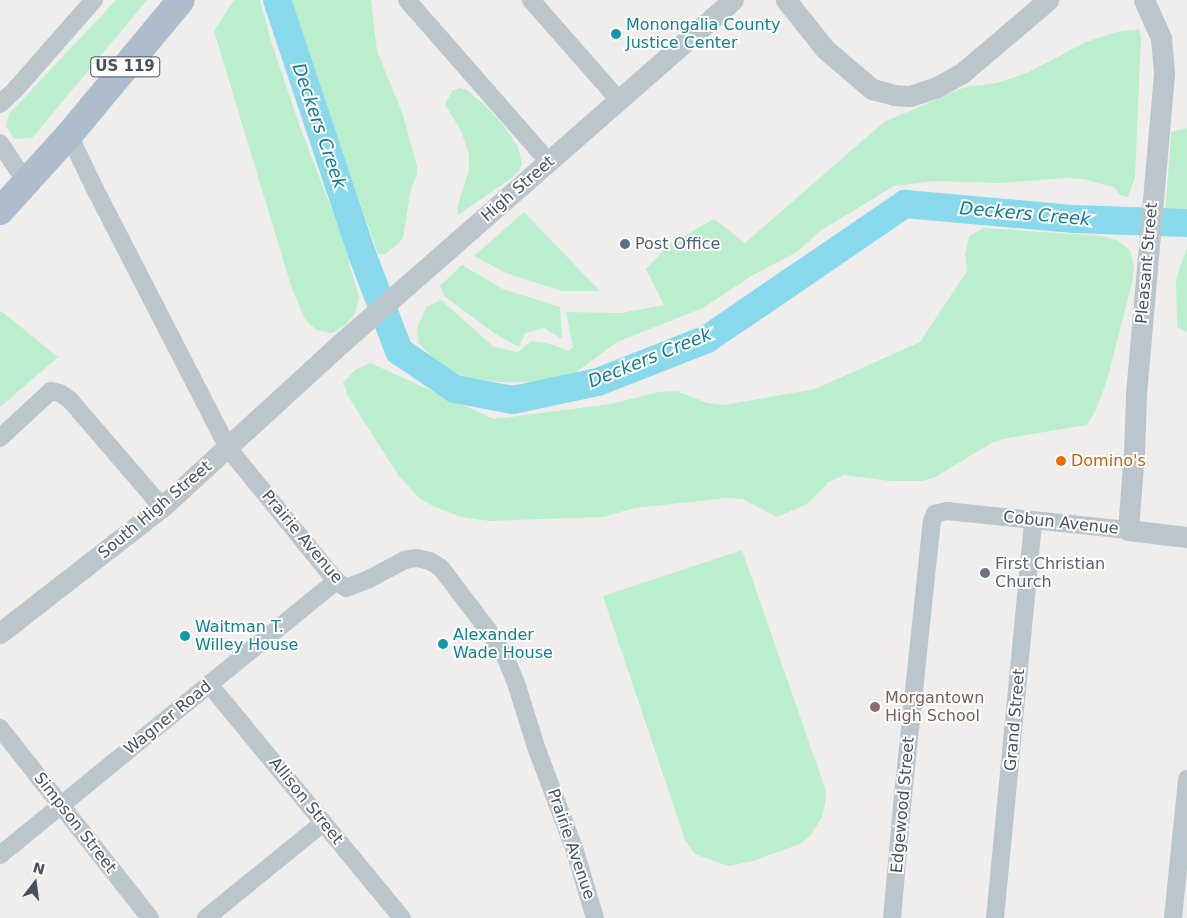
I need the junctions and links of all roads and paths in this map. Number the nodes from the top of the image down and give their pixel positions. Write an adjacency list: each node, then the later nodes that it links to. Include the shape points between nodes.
1 (94, 0): 10 (street)
2 (181, 0): 11 (main road, US 119)
3 (407, 0): 13 (street)
4 (531, 0): 9 (street)
5 (733, 0): 9 (street, High Street)
6 (786, 0): 7 (street, via 825,48 872,89 910,96 937,87 962,73)
7 (1048, 0)
8 (1146, 4): 22 (street, Pleasant Street, via 1161,38 1164,74 1136,396)
9 (619, 100): 16 (street, High Street)
10 (0, 104)
11 (69, 134): 14 (main road, US 119); 18 (street, Prairie Avenue)
12 (0, 143): 14 (street)
13 (540, 152)
14 (26, 182): 15 (main road, US 119)
15 (0, 211)
16 (304, 379): 18 (street, South High Street)
17 (0, 438): 19 (street, via 51,391 60,393 70,400)
18 (228, 448): 19 (street, South High Street); 24 (street, Prairie Avenue)
19 (162, 507): 25 (street, South High Street)
20 (935, 514): 21 (street, Cobun Avenue, via 947,511); 36 (street, Edgewood Street)
21 (1033, 522): 22 (street, Cobun Avenue); 37 (street, Grand Street)
22 (1128, 530): 23 (street, Cobun Avenue)
23 (1187, 537)
24 (336, 581): 26 (street, Wagner Road); 35 (street, Prairie Avenue, via 346,588 404,560 417,558 430,562 440,568 488,630 505,656 517,686)
25 (0, 633)
26 (209, 684): 29 (street, Wagner Road); 30 (street, Allison Street)
27 (0, 728): 29 (street, Simpson Street)
28 (1187, 779): 38 (street)
29 (61, 806): 31 (street, Wagner Road); 32 (street, Simpson Street)
30 (323, 823): 33 (street); 34 (street, Allison Street)
31 (0, 855)
32 (150, 918)
33 (206, 918)
34 (402, 918)
35 (595, 918)
36 (892, 918)
37 (995, 918)
38 (1173, 918)

